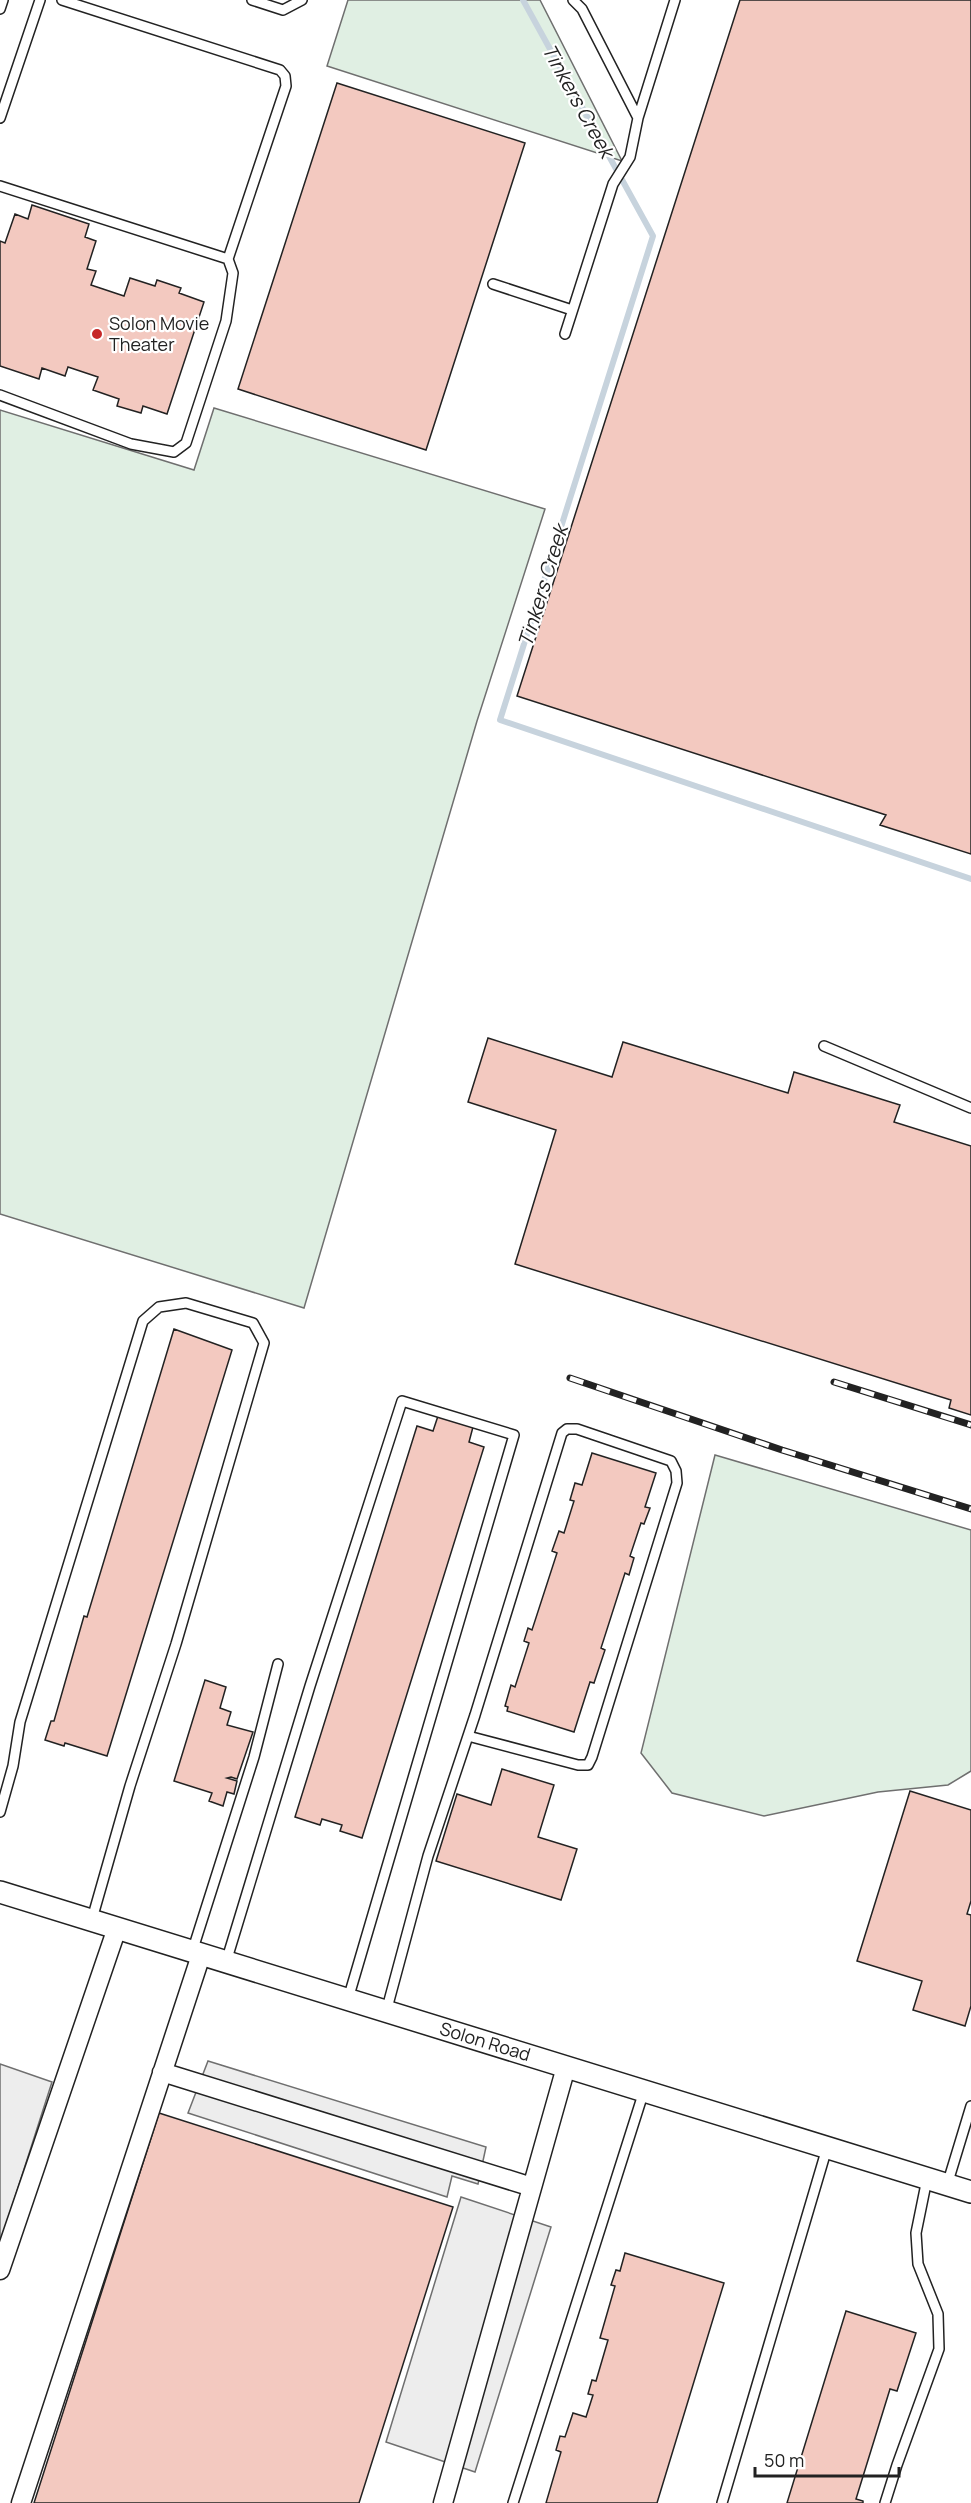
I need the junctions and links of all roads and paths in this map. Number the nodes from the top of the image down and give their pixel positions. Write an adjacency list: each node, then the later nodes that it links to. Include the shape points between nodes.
1 (3, 0): 8 (lane)
2 (39, 0): 9 (lane)
3 (62, 0): 12 (lane, via 280,70 285,76 286,86)
4 (252, 0): 5 (lane, via 283,10)
5 (302, 0)
6 (573, 0): 10 (lane, via 582,9)
7 (675, 0): 10 (lane)
8 (0, 9)
9 (0, 118)
10 (638, 118): 14 (lane, via 630,157 613,184)
11 (0, 186): 12 (lane)
12 (228, 259): 16 (lane, via 233,273 226,321 186,443 174,452 131,444)
13 (493, 284): 14 (lane)
14 (572, 310): 15 (lane)
15 (565, 334)
16 (0, 395)
17 (824, 1046): 18 (lane)
18 (971, 1107)
19 (278, 1664): 25 (lane)
20 (468, 1736): 20 (lane, via 562,1433 577,1429 671,1461 677,1483 588,1766); 28 (lane, via 428,1856)
21 (0, 1812): 23 (lane, via 20,1722 144,1321 159,1307 186,1303 253,1323 264,1343)
22 (0, 1892): 23 (street, Solon Road)
23 (92, 1921): 24 (street, Solon Road)
24 (117, 1928): 25 (street, Solon Road); 37 (street)
25 (197, 1953): 26 (street, Solon Road); 30 (street)
26 (226, 1962): 27 (street, Solon Road); 27 (lane, via 402,1401 503,1431 514,1435)
27 (348, 1999): 28 (street, Solon Road)
28 (386, 2012): 29 (street, Solon Road)
29 (566, 2067): 31 (street, Solon Road); 35 (street)
30 (162, 2072): 35 (street); 38 (street)
31 (644, 2091): 33 (street, Solon Road); 40 (lane)
32 (971, 2106): 34 (lane)
33 (827, 2148): 34 (street, Solon Road); 41 (lane)
34 (937, 2182): 36 (street, Solon Road); 42 (lane, via 916,2233 918,2264 938,2314 939,2349)
35 (532, 2187): 39 (street)
36 (971, 2193)
37 (0, 2270)
38 (21, 2503)
39 (443, 2503)
40 (513, 2503)
41 (722, 2503)
42 (885, 2503)

